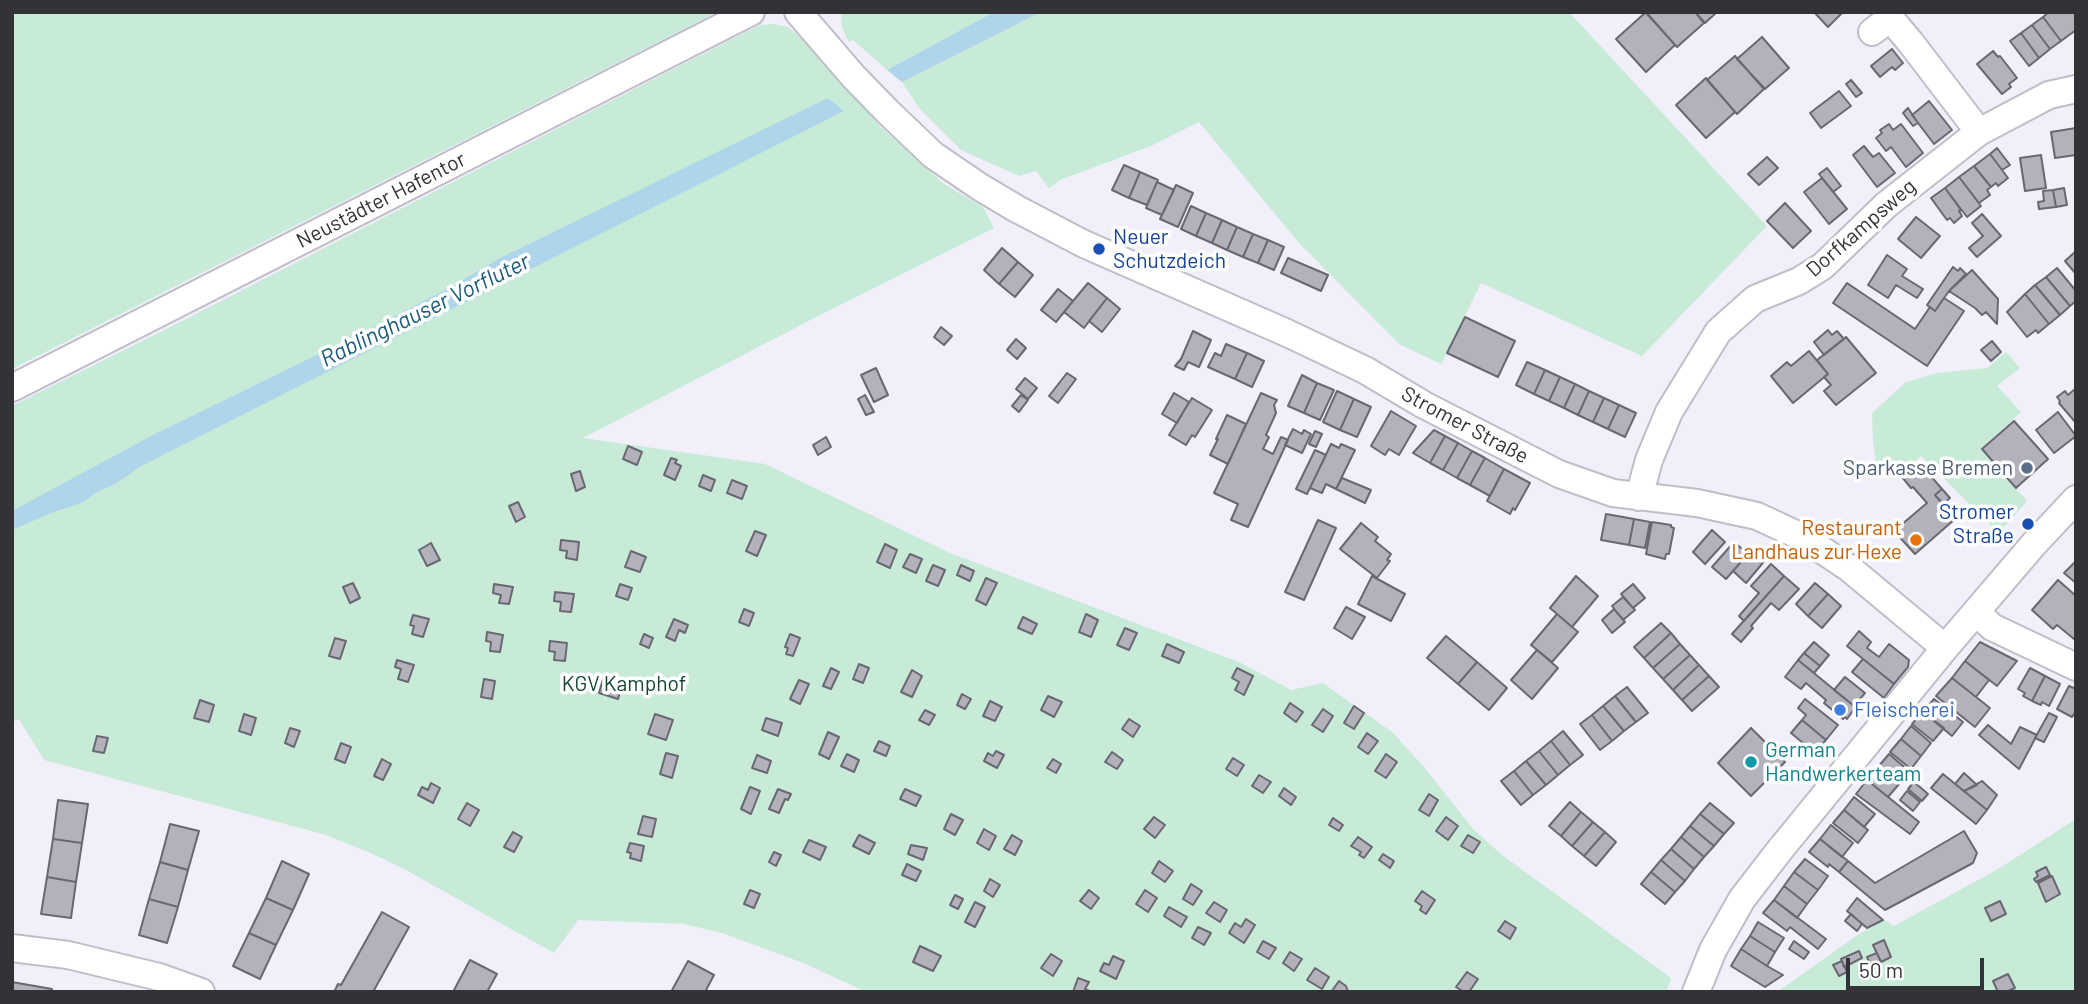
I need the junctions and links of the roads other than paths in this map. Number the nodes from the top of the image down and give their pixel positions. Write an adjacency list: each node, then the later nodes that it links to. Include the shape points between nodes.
1 (751, 12): 6 (street, Neustädter Hafentor)
2 (798, 12): 7 (street, Stromer Straße, via 887,111 933,155 979,187 1084,244 1365,370 1559,474)
3 (1872, 32): 5 (street, via 1890,18)
4 (2076, 89): 5 (street, Dorfkampsweg, via 2049,95)
5 (1979, 132): 7 (street, Dorfkampsweg, via 1886,205 1823,266 1755,299 1718,332 1669,412)
6 (12, 388)
7 (1639, 497): 10 (street, Stromer Straße, via 1756,516 1804,538 1849,568)
8 (2076, 499): 9 (street)
9 (1976, 612): 10 (street); 11 (street, via 1992,627)
10 (1945, 648): 14 (street, via 1742,899)
11 (2076, 667)
12 (12, 948): 13 (street, via 68,955)
13 (201, 992)
14 (1696, 992)

